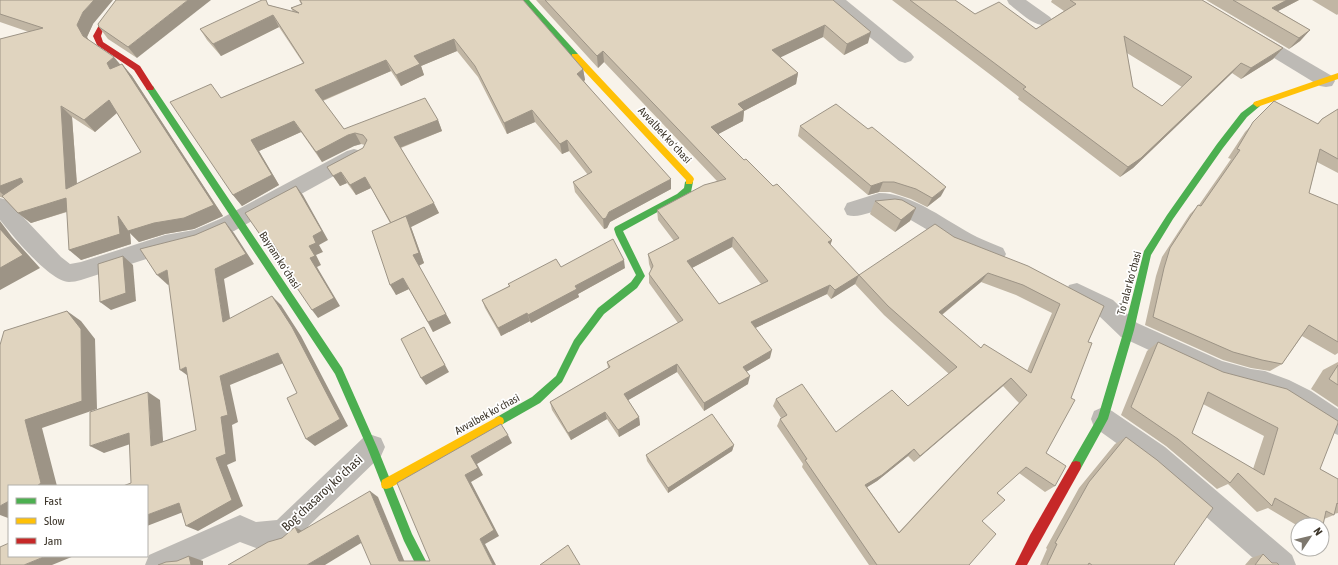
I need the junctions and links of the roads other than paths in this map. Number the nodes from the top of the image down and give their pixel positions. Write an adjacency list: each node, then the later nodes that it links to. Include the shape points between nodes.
1 (124, 0): 12 (street, Bayram koʻchasi, via 100,29 97,36 100,43 137,68)
2 (525, 0): 19 (street, Avvalbek koʻchasi, via 690,179 688,190 677,200 627,222 618,229 619,237 638,265 641,276 634,285 601,311 576,343 559,379 536,400)
3 (1015, 0): 5 (street)
4 (842, 1): 7 (street)
5 (1044, 20)
6 (1238, 28): 8 (street)
7 (905, 57)
8 (1332, 78): 15 (street, Toʻralar koʻchasi, via 1260,102 1244,115 1147,254)
9 (361, 152): 12 (street)
10 (0, 206): 12 (street, via 58,268 68,273 165,244 197,238)
11 (854, 209): 13 (street, via 879,200 890,201 904,206 970,244)
12 (238, 218): 18 (street, Bayram koʻchasi, via 339,371)
13 (1014, 262)
14 (1063, 285): 15 (street, via 1104,307)
15 (1129, 330): 16 (street, Toʻralar koʻchasi); 17 (street, via 1219,371 1280,388)
16 (1103, 419): 22 (street, Toʻralar koʻchasi, via 1034,539); 23 (street, via 1156,456)
17 (1338, 423)
18 (372, 447): 19 (street, Bayram koʻchasi); 20 (street, Bogʻchasaroy koʻchasi, via 283,533 256,535 240,528)
19 (386, 484): 21 (street, Bayram koʻchasi)
20 (159, 565)
21 (422, 565)
22 (1022, 565)
23 (1282, 565)

